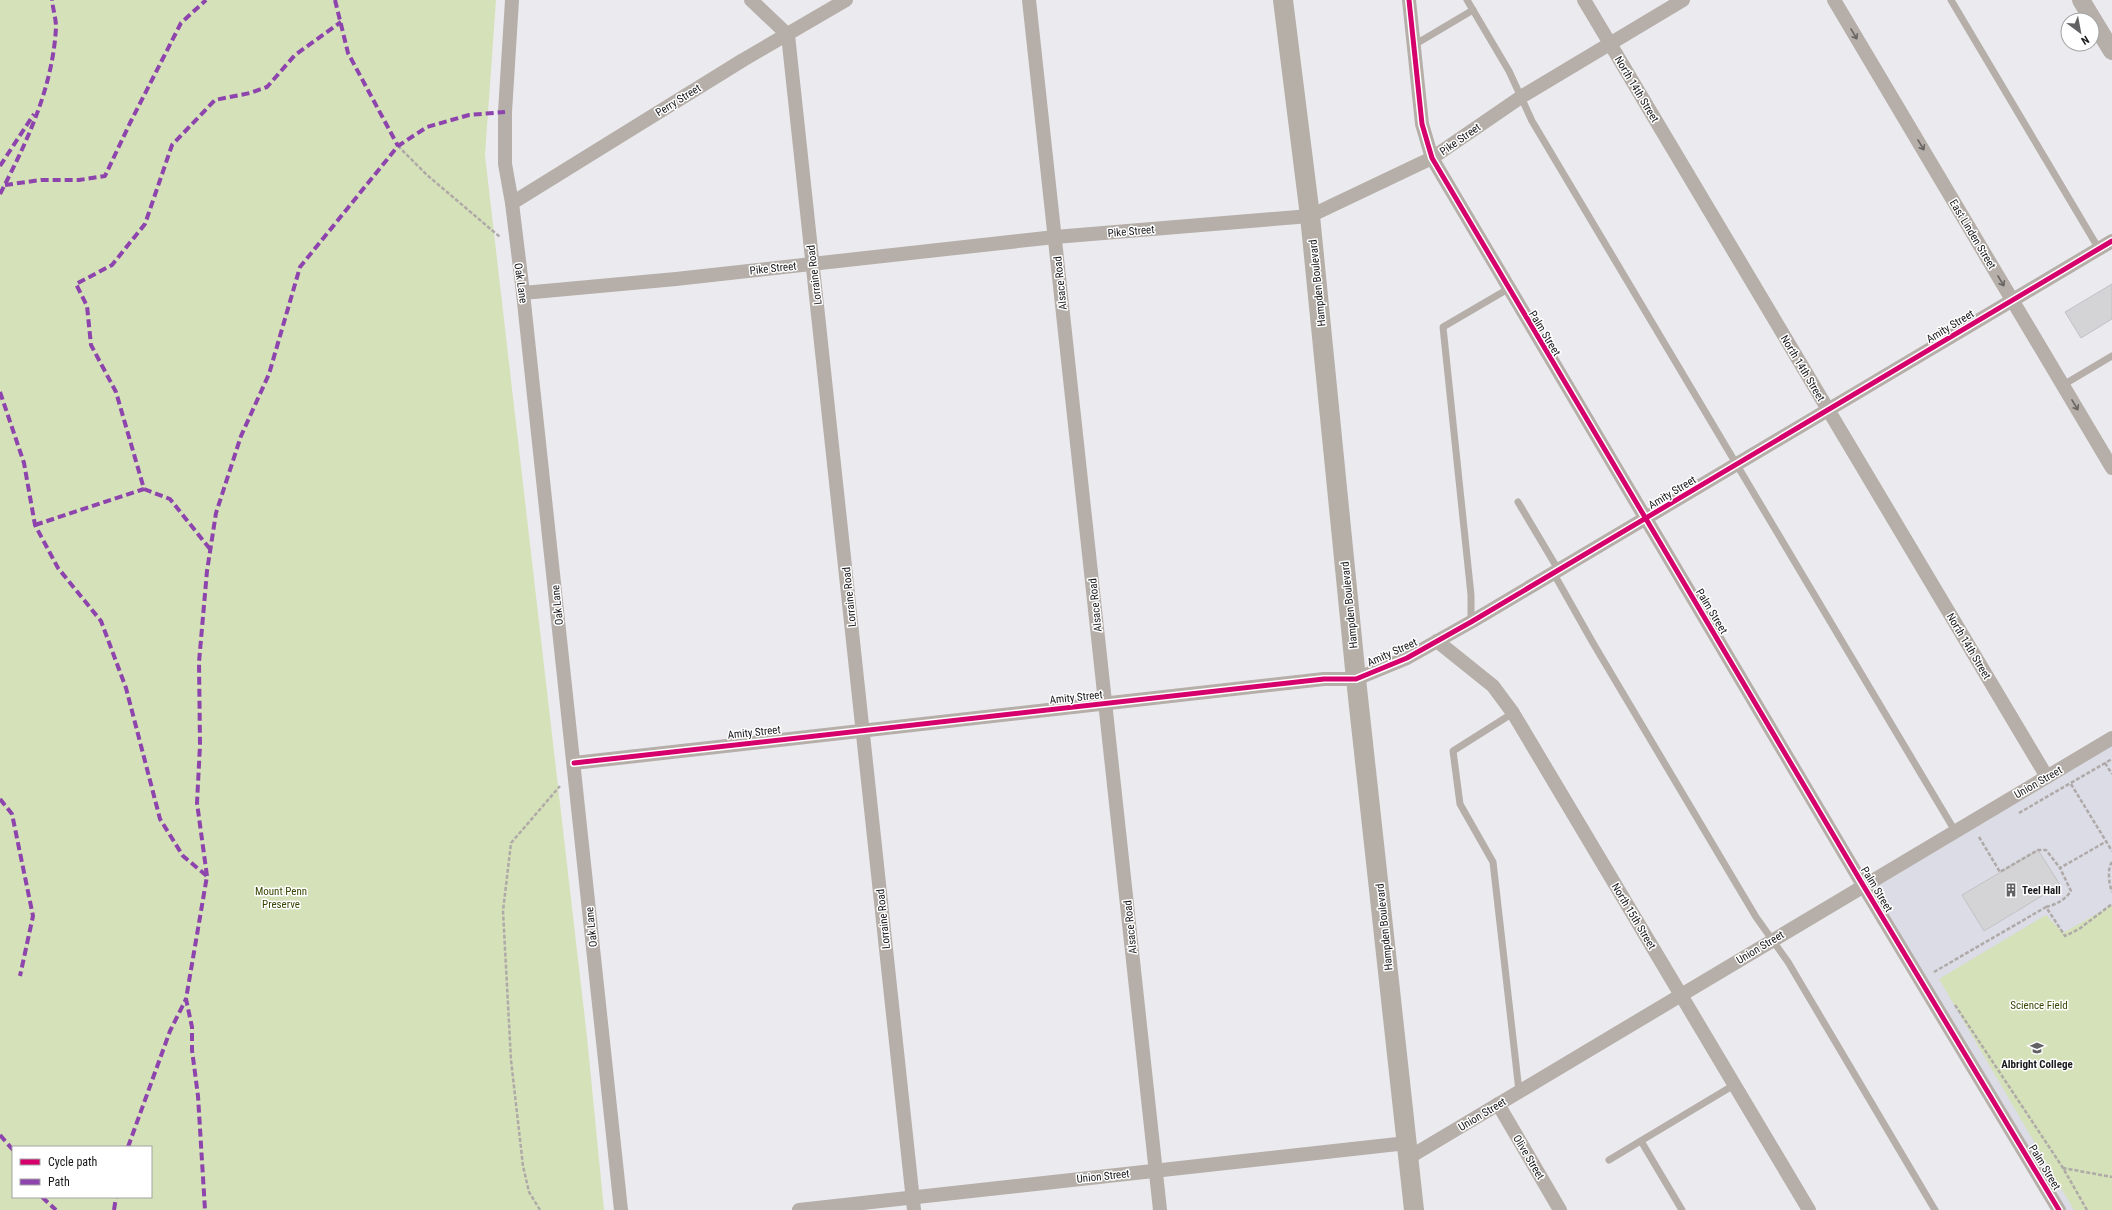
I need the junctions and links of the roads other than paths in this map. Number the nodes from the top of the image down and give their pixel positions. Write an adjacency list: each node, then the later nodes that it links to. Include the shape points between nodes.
1 (512, 0): 20 (street, Oak Lane, via 505,112 505,164)
2 (751, 0): 14 (street)
3 (846, 0): 14 (street, Perry Street)
4 (1028, 0): 22 (street, Alsace Road)
5 (1283, 0): 21 (main road, Hampden Boulevard)
6 (1408, 0): 16 (street, Palm Street)
7 (1467, 0): 13 (lane)
8 (1584, 0): 15 (street, North 14th Street)
9 (1683, 0): 15 (street, Pike Street)
10 (1834, 0): 28 (street, East Linden Street, one-way to 28)
11 (1951, 0): 24 (lane)
12 (2081, 0): 17 (street)
13 (1473, 10): 16 (lane); 18 (lane, via 1509,71)
14 (788, 34): 20 (street, Perry Street); 25 (street, Lorraine Road)
15 (1610, 44): 18 (street, Pike Street); 31 (street, North 14th Street)
16 (1414, 45): 19 (street, Palm Street, via 1422,124)
17 (2112, 51)
18 (1521, 97): 19 (street, Pike Street); 32 (lane, via 1532,121)
19 (1432, 158): 21 (street, Pike Street); 26 (street, Palm Street)
20 (512, 202): 27 (street, Oak Lane)
21 (1310, 216): 22 (street, Pike Street); 39 (main road, Hampden Boulevard)
22 (1055, 237): 25 (street, Pike Street); 40 (street, Alsace Road)
23 (2112, 241): 24 (street, Amity Street)
24 (2099, 249): 28 (street, Amity Street)
25 (813, 264): 27 (street, Pike Street); 42 (street, Lorraine Road)
26 (1508, 289): 35 (street, Palm Street); 37 (lane, via 1443,327 1471,595)
27 (523, 293): 44 (street, Oak Lane)
28 (2013, 300): 30 (street, East Linden Street); 31 (street, Amity Street)
29 (2112, 356): 30 (lane)
30 (2063, 385): 33 (street, East Linden Street, one-way to 33)
31 (1828, 410): 32 (street, Amity Street); 45 (street, North 14th Street)
32 (1737, 464): 35 (street, Amity Street); 46 (lane)
33 (2112, 468)
34 (1518, 502): 36 (lane)
35 (1645, 519): 36 (street, Amity Street); 47 (street, Palm Street)
36 (1556, 572): 37 (street, Amity Street); 48 (lane, via 1597,650)
37 (1471, 622): 38 (street, Amity Street)
38 (1437, 641): 39 (street, Amity Street, via 1407,658); 41 (street, North 15th Street, via 1493,686)
39 (1356, 678): 40 (street, Amity Street, via 1324,679); 54 (main road, Hampden Boulevard)
40 (1105, 704): 42 (street, Amity Street); 56 (street, Alsace Road)
41 (1513, 713): 49 (street, North 15th Street); 51 (lane, via 1453,751 1460,804 1493,862)
42 (864, 730): 44 (street, Amity Street); 57 (street, Lorraine Road)
43 (2112, 738): 45 (street, Union Street)
44 (574, 769): 58 (street, Oak Lane)
45 (2047, 777): 46 (street, Union Street)
46 (1955, 831): 47 (street, Union Street)
47 (1863, 885): 48 (street, Union Street); 66 (street, Palm Street)
48 (1772, 940): 49 (street, Union Street); 65 (lane, via 1788,962)
49 (1681, 995): 50 (street, North 15th Street); 51 (street, Union Street)
50 (1734, 1085): 53 (lane); 64 (street, North 15th Street)
51 (1519, 1091): 52 (street, Union Street)
52 (1498, 1104): 54 (street, Union Street); 62 (street, Olive Street)
53 (1641, 1141): 55 (lane); 63 (lane)
54 (1407, 1150): 56 (street, Union Street); 61 (main road, Hampden Boulevard)
55 (1609, 1160)
56 (1156, 1170): 57 (street, Union Street); 60 (street, Alsace Road)
57 (913, 1204): 59 (street, Union Street)
58 (621, 1210)
59 (799, 1210)
60 (1160, 1210)
61 (1414, 1210)
62 (1560, 1210)
63 (1682, 1210)
64 (1809, 1210)
65 (1935, 1210)
66 (2059, 1210)

